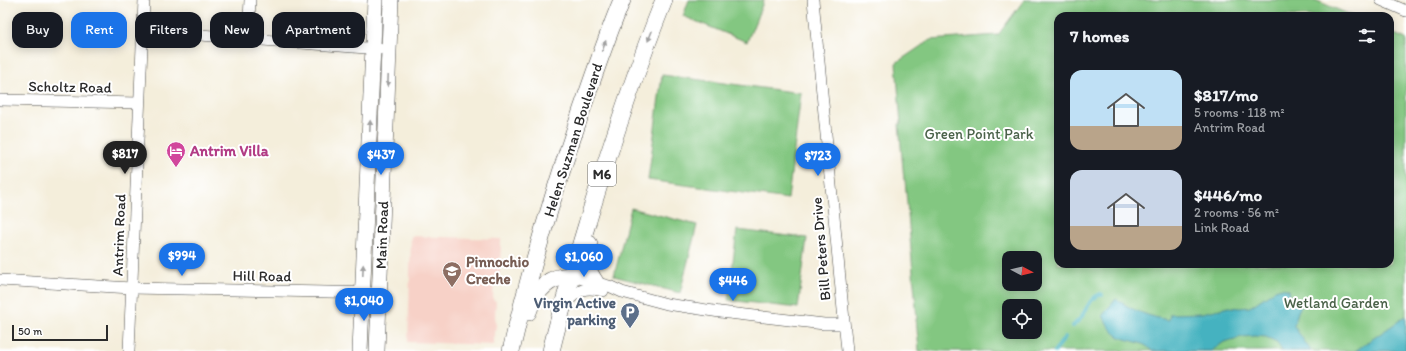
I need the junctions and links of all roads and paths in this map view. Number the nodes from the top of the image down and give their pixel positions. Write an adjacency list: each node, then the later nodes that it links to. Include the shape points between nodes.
1 (144, 0): 10 (street, Antrim Road)
2 (250, 0): 11 (street)
3 (375, 0): 14 (main road, Main Road)
4 (392, 0): 15 (main road, Main Road)
5 (622, 0): 31 (main road, Helen Suzman Boulevard, one-way to 5, via 564,162 608,33)
6 (664, 0): 18 (main road, M6, one-way to 18)
7 (812, 0): 27 (street, Bill Peters Drive)
8 (1381, 0): 9 (street)
9 (1406, 11)
10 (143, 12)
11 (249, 12)
12 (264, 40): 14 (street)
13 (141, 48): 17 (street, Antrim Road)
14 (373, 48): 15 (street); 24 (main road, Main Road, one-way to 14)
15 (390, 50): 25 (main road, Main Road, one-way to 25)
16 (0, 100): 17 (street, Scholtz Road)
17 (139, 104): 22 (street, Antrim Road)
18 (613, 137): 19 (main road, M6); 21 (main road, via 609,179 586,257 587,269)
19 (571, 276): 21 (street); 26 (main road, M6); 32 (main road, via 555,278 535,296 528,311)
20 (0, 280): 22 (street, Hill Road)
21 (595, 282): 23 (street)
22 (131, 288): 24 (street, Hill Road); 28 (street, Antrim Road)
23 (622, 292): 26 (street, via 583,289); 27 (street, via 667,304 720,312)
24 (363, 293): 25 (street, Hill Road); 29 (main road, Main Road)
25 (379, 293): 30 (main road, Main Road)
26 (562, 308): 33 (main road, M6)
27 (843, 324): 34 (street, Bill Peters Drive)
28 (129, 351)
29 (360, 351)
30 (377, 351)
31 (511, 351)
32 (518, 351)
33 (551, 351)
34 (847, 351)

